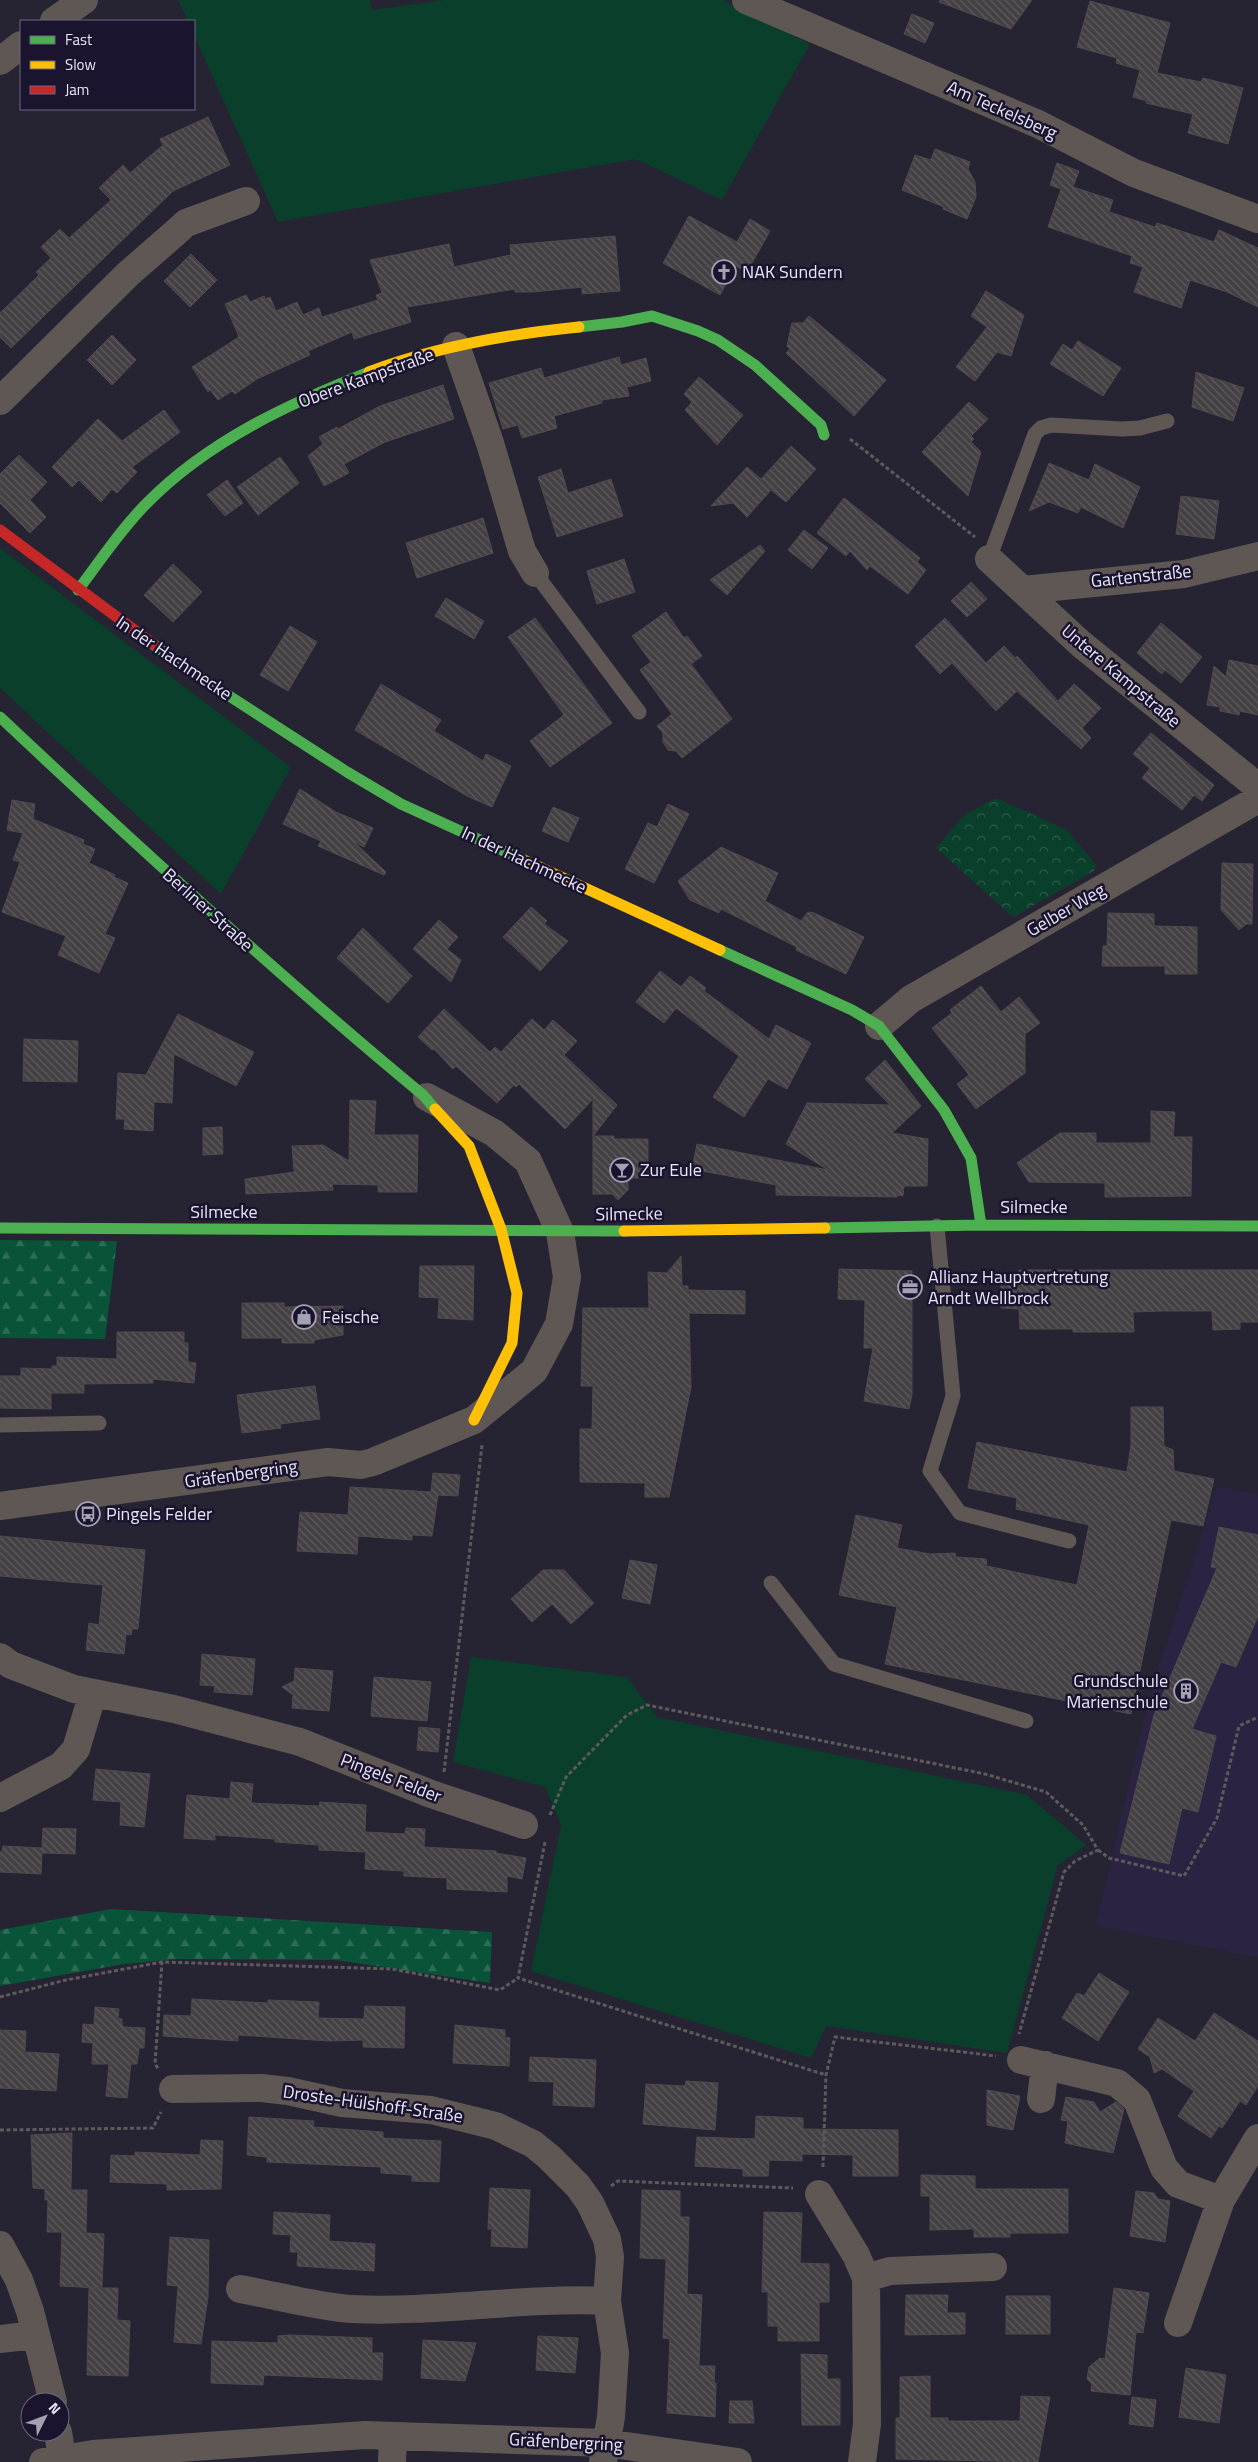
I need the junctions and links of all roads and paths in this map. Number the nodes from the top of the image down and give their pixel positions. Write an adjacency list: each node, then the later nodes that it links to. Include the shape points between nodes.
1 (84, 0): 3 (street)
2 (746, 0): 7 (street, Am Teckelsberg, via 1038,124 1134,173)
3 (55, 20)
4 (20, 46): 5 (street)
5 (0, 61)
6 (246, 201): 9 (street, via 186,223 128,274)
7 (1258, 218)
8 (456, 346): 11 (street, Obere Kampstraße, via 540,330 625,322 653,316 694,327 734,348); 15 (street, Obere Kampstraße, via 490,443 522,551); 16 (street, Obere Kampstraße, via 332,386 273,412 240,431 156,493)
9 (0, 401)
10 (1167, 421): 13 (lane, via 1140,428 1051,425 1041,428 1035,434)
11 (822, 430): 13 (path, via 839,430)
12 (0, 530): 16 (street, In der Hachmecke)
13 (990, 556): 17 (street, Untere Kampstraße)
14 (1258, 556): 17 (street, Gartenstraße, via 1184,574)
15 (535, 573): 18 (lane)
16 (78, 590): 22 (street, In der Hachmecke, via 178,663 401,804 852,1010)
17 (1023, 590): 20 (street, Untere Kampstraße, via 1081,644)
18 (639, 712)
19 (0, 717): 23 (street, Berliner Straße, via 136,845 319,1009)
20 (1258, 787)
21 (1258, 800): 22 (street, Gelber Weg, via 911,999)
22 (878, 1026): 24 (street, In der Hachmecke, via 944,1110 971,1158)
23 (423, 1095): 28 (street, Berliner Straße, via 469,1146); 29 (street, Berliner Straße, via 494,1133 528,1161)
24 (981, 1225): 25 (street, Silmecke); 26 (street, Silmecke)
25 (937, 1226): 29 (street, Silmecke); 34 (lane, via 952,1396 930,1471 960,1513)
26 (1258, 1226)
27 (0, 1228): 28 (street, Silmecke)
28 (501, 1229): 29 (street, Silmecke); 30 (street, via 517,1293 512,1343)
29 (560, 1232): 30 (street, Gräfenbergring, via 567,1277 559,1324 534,1371)
30 (474, 1420): 33 (street, Gräfenbergring, via 406,1450 361,1464 328,1462); 40 (path, via 482,1446)
31 (99, 1423): 32 (lane)
32 (0, 1425)
33 (0, 1506)
34 (1069, 1542)
35 (771, 1583): 39 (lane, via 834,1664)
36 (0, 1657): 37 (street, Pingels Felder, via 34,1675)
37 (93, 1693): 40 (street, Pingels Felder, via 174,1709 300,1742); 41 (street, via 76,1749 61,1766)
38 (1258, 1717): 43 (path, via 1239,1726 1217,1818 1184,1876 1108,1858)
39 (1026, 1722)
40 (441, 1797): 42 (street, Pingels Felder)
41 (0, 1798)
42 (536, 1828): 43 (path, via 550,1811 566,1777 627,1715 647,1705 985,1774 1046,1792 1083,1825); 45 (path)
43 (1098, 1850): 47 (path, via 1075,1861 1064,1872)
44 (162, 1962): 45 (path, via 392,1969 500,1990); 46 (path, via 66,1980); 49 (path, via 155,2064)
45 (518, 1978): 48 (path)
46 (0, 1997)
47 (1026, 2061): 48 (path, via 835,2037); 50 (street); 54 (street, via 1117,2082 1136,2100 1164,2168 1178,2184)
48 (826, 2074): 53 (path, via 823,2182)
49 (173, 2089): 51 (path, via 152,2128); 55 (street, Droste-Hülshoff-Straße, via 279,2090 342,2103 431,2110 475,2120 533,2144 564,2171)
50 (1041, 2099)
51 (0, 2130)
52 (1258, 2138): 54 (street)
53 (819, 2194): 55 (path, via 807,2189 618,2181); 58 (street, via 856,2255)
54 (1220, 2200): 61 (street)
55 (590, 2203): 60 (street, Droste-Hülshoff-Straße, via 607,2239 610,2257)
56 (0, 2245): 62 (street, via 20,2280)
57 (993, 2267): 58 (street, via 890,2271)
58 (866, 2278): 71 (street, via 867,2424)
59 (240, 2289): 60 (street, via 351,2309 445,2309 568,2299)
60 (607, 2301): 67 (street, Droste-Hülshoff-Straße, via 615,2353)
61 (1178, 2324)
62 (35, 2335): 63 (street); 64 (street)
63 (0, 2339)
64 (50, 2392)
65 (56, 2442): 69 (street)
66 (392, 2449): 67 (street, Gräfenbergring); 68 (street, Gräfenbergring, via 365,2435)
67 (605, 2452): 70 (street, Gräfenbergring)
68 (200, 2454): 69 (street, Gräfenbergring, via 94,2454)
69 (53, 2460)
70 (738, 2462)
71 (862, 2462)

